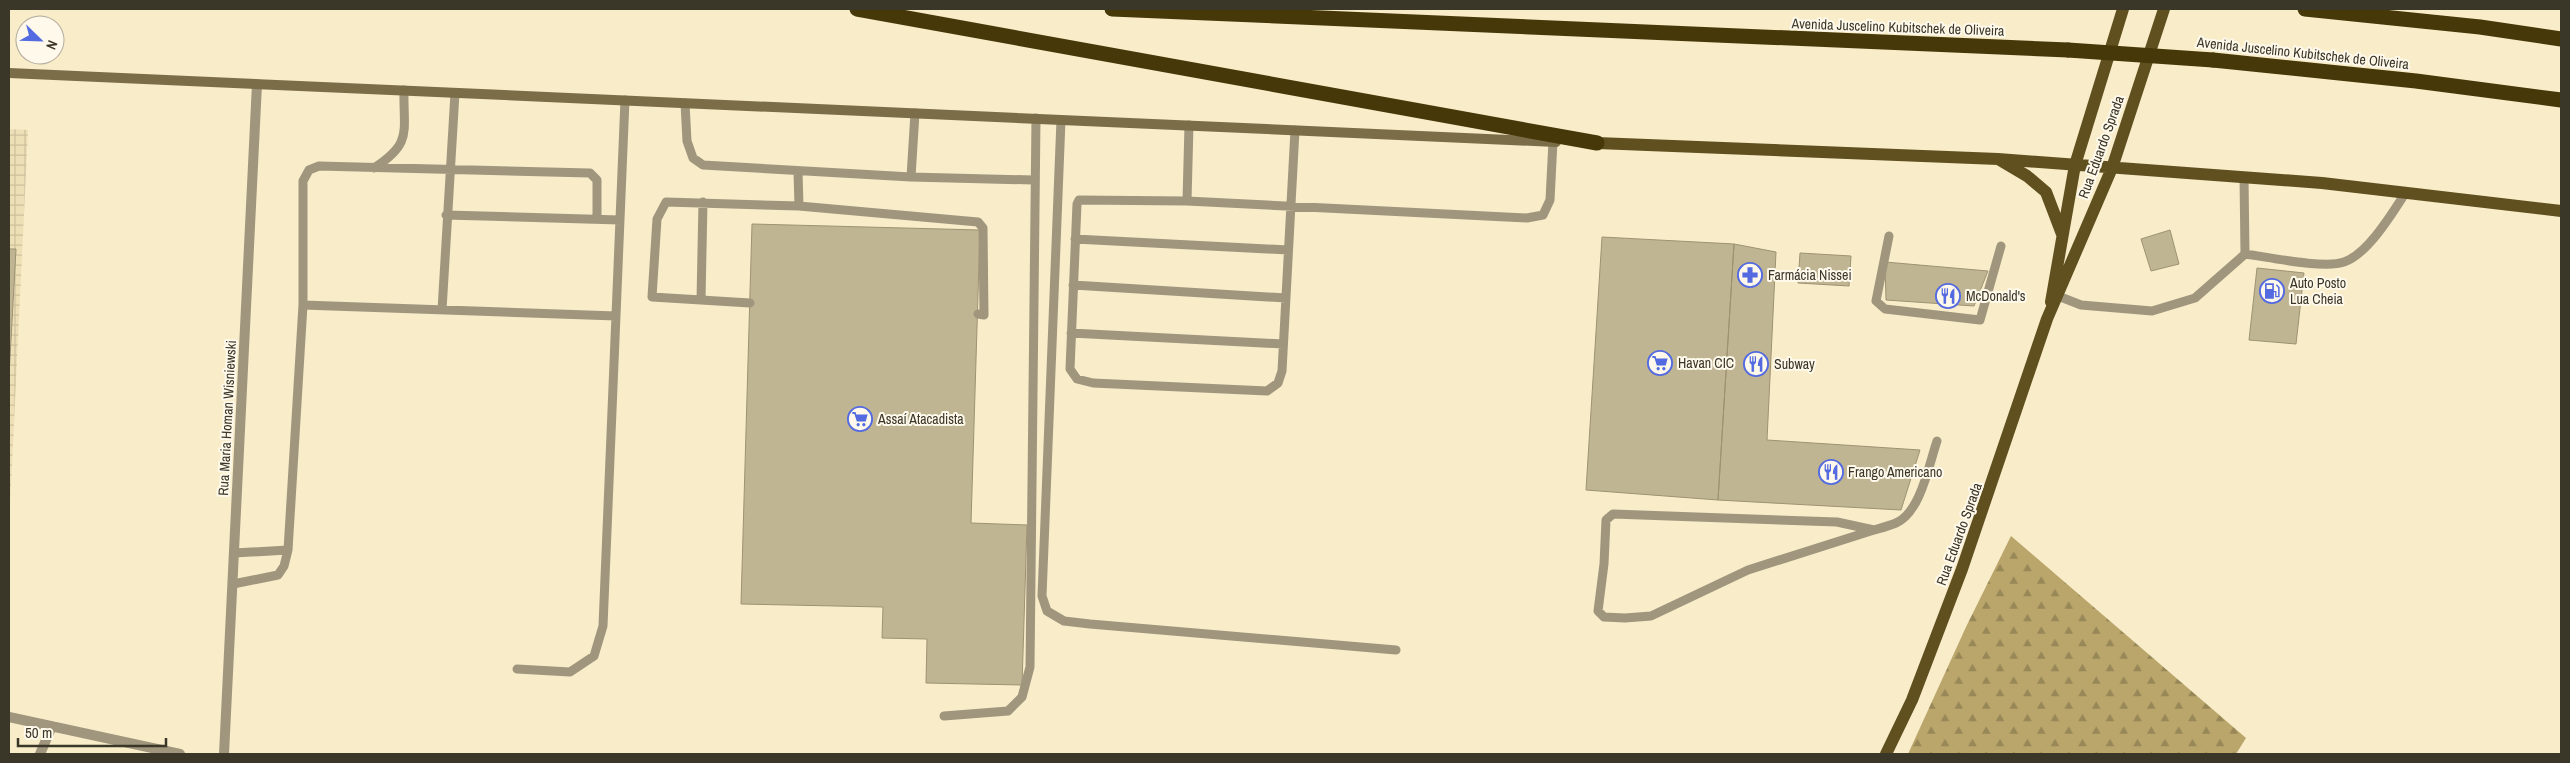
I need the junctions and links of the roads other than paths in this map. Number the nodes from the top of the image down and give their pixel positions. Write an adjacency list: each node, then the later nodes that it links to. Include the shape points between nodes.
1 (857, 9): 20 (highway)
2 (1112, 9): 12 (highway, Avenida Juscelino Kubitschek de Oliveira, bridge, via 2068,50 2213,60)
3 (2123, 9): 22 (main road, Rua Eduardo Sprada)
4 (2164, 9): 24 (main road, Rua Eduardo Sprada)
5 (2305, 9): 6 (highway)
6 (2561, 38)
7 (9, 73): 8 (main road)
8 (258, 84): 9 (main road); 60 (street, Rua Maria Homan Wisniewski)
9 (404, 90): 10 (main road); 23 (lane, via 403,143)
10 (455, 93): 11 (main road); 25 (lane)
11 (625, 100): 13 (main road); 38 (lane)
12 (2561, 100)
13 (685, 103): 14 (main road); 26 (lane, via 687,141 693,158 703,165)
14 (915, 113): 15 (main road); 27 (lane)
15 (1036, 118): 16 (main road); 29 (lane)
16 (1061, 120): 17 (main road); 62 (lane, via 1042,596 1047,611 1064,621 1090,624)
17 (1189, 125): 18 (main road); 31 (lane)
18 (1295, 130): 19 (main road); 34 (lane)
19 (1553, 142): 20 (main road); 34 (lane, via 1550,200 1543,215 1527,218)
20 (1597, 143): 21 (main road)
21 (1998, 159): 22 (main road); 39 (main road, via 2046,192)
22 (2075, 165): 24 (main road); 39 (main road, Rua Eduardo Sprada)
23 (374, 168): 25 (lane); 50 (lane, via 319,166 309,170 303,181)
24 (2112, 168): 28 (main road); 46 (main road, Rua Eduardo Sprada)
25 (449, 170): 36 (lane); 37 (lane, via 590,173 596,180)
26 (798, 172): 27 (lane); 33 (lane)
27 (911, 177): 29 (lane)
28 (2244, 177): 30 (main road); 44 (lane)
29 (1033, 180): 64 (lane, via 1030,667 1022,697 1008,711)
30 (2406, 192): 35 (main road); 44 (lane, via 2385,224 2356,255 2343,262 2327,264)
31 (1187, 201): 34 (lane); 41 (lane, via 1084,198 1077,204)
32 (703, 202): 33 (lane); 48 (lane); 48 (lane, via 666,202 659,212 652,297)
33 (799, 206): 52 (lane, via 978,222 983,228)
34 (1290, 206): 43 (lane)
35 (2561, 211)
36 (446, 215): 37 (lane); 51 (lane)
37 (597, 219): 38 (lane)
38 (620, 220): 53 (lane)
39 (2062, 234): 54 (main road, Rua Eduardo Sprada)
40 (1889, 236): 42 (lane, via 1876,301 1885,309 1980,320)
41 (1075, 238): 43 (lane); 45 (lane)
42 (2001, 246)
43 (1288, 250): 47 (lane)
44 (2245, 254): 46 (lane, via 2195,298 2152,311 2081,305)
45 (1074, 285): 47 (lane); 55 (lane)
46 (2058, 296): 54 (main road, Rua Eduardo Sprada)
47 (1286, 298): 56 (lane)
48 (702, 300): 49 (lane)
49 (750, 303)
50 (303, 305): 51 (lane); 59 (lane)
51 (442, 310): 53 (lane)
52 (981, 315)
53 (616, 316): 63 (lane, via 604,626 594,656 570,672)
54 (2047, 319): 70 (main road, Rua Eduardo Sprada, via 1956,586 1912,700)
55 (1071, 333): 56 (lane); 56 (lane, via 1070,369 1077,379 1093,383 1267,391 1278,383)
56 (1283, 344)
57 (1937, 441): 58 (lane, via 1917,502 1908,515 1897,523)
58 (1874, 530): 58 (lane, via 1837,522 1613,514 1606,520 1598,611 1604,617 1651,616 1748,570)
59 (288, 550): 60 (lane); 61 (lane, via 278,575)
60 (234, 553): 61 (street, Rua Maria Homan Wisniewski)
61 (232, 584): 69 (street, Rua Maria Homan Wisniewski)
62 (1396, 650)
63 (517, 669)
64 (944, 716)
65 (9, 717): 66 (street)
66 (52, 726): 67 (street); 68 (street)
67 (40, 754)
68 (180, 754)
69 (224, 754)
70 (1886, 754)

